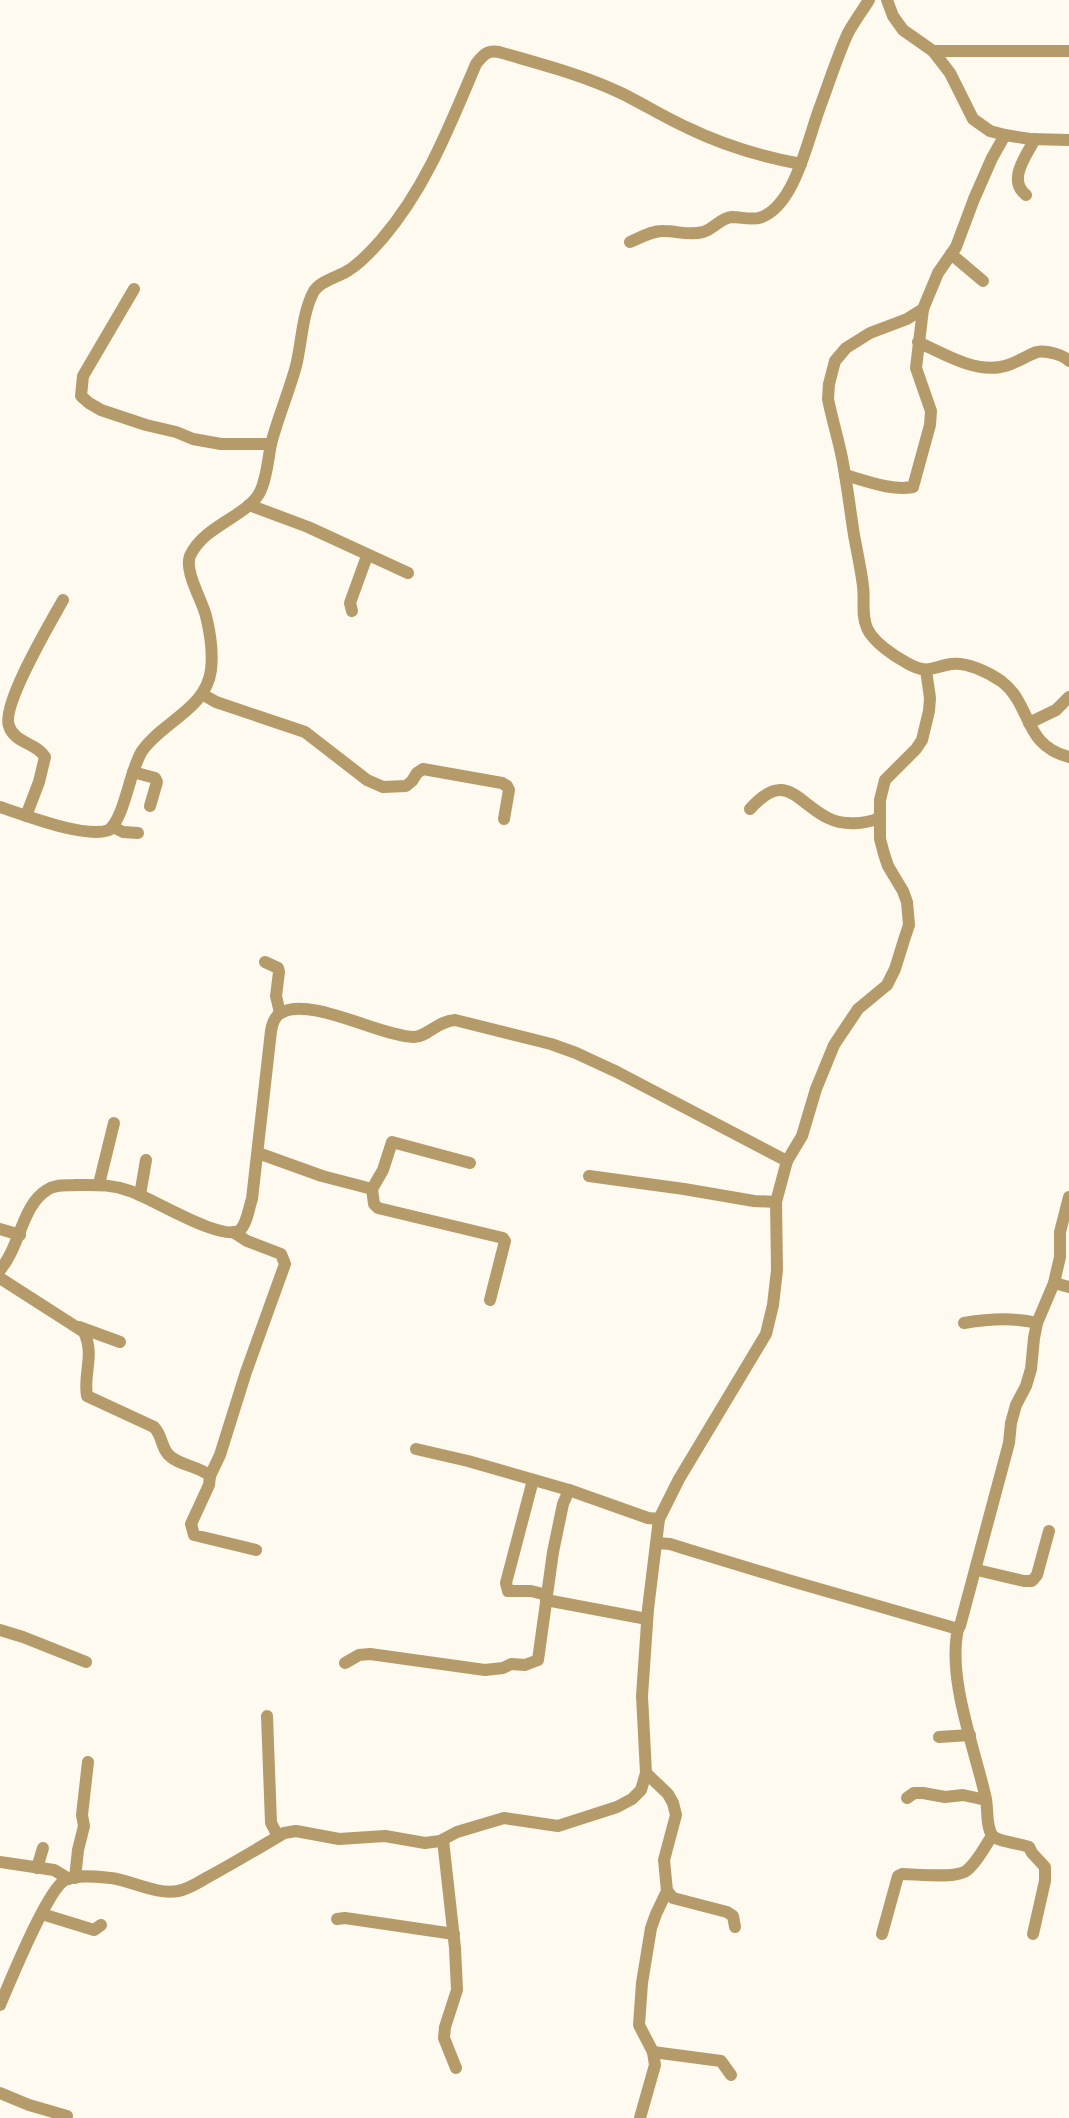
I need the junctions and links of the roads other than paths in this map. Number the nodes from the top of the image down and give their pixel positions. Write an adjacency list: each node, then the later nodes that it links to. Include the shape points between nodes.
1 (869, 0): 8 (street, via 848,34 819,108)
2 (887, 0): 3 (street, via 893,16 903,30)
3 (933, 51): 4 (street); 5 (street, via 950,74 973,119 990,130)
4 (1069, 51)
5 (1005, 135): 6 (street); 11 (street, via 989,165)
6 (1035, 139): 7 (street); 9 (street, via 1019,168 1017,182 1020,190)
7 (1069, 140)
8 (801, 164): 10 (street, via 791,187 762,217 723,219 704,232 690,235 658,231); 17 (street, via 715,140 589,80 499,52 483,54 476,64 427,175 402,215 363,259 350,270 315,290 308,307 296,366)
9 (1026, 195)
10 (630, 242)
11 (951, 254): 12 (street); 14 (street, via 938,273)
12 (983, 280)
13 (134, 289): 17 (street, via 83,376 81,396 101,410 193,439 221,444)
14 (923, 309): 15 (street); 18 (street, via 907,319 856,340 834,361 828,384 828,399)
15 (918, 342): 16 (street, via 984,368 1000,367 1041,352 1064,357); 18 (street, via 916,368 930,411 930,425 913,487 903,489 884,486)
16 (1069, 361)
17 (271, 444): 19 (street, via 262,486 259,494)
18 (845, 475): 24 (street, via 863,587 864,621 874,638 885,647 908,664)
19 (249, 505): 20 (street, via 308,527); 25 (street, via 211,532 189,559 188,567 206,615 211,648 211,670)
20 (368, 556): 21 (street); 23 (street, via 350,603)
21 (408, 573)
22 (63, 600): 33 (street, via 34,653 10,705 8,726 12,732 42,752 45,757)
23 (352, 611)
24 (926, 670): 27 (street, via 950,664 961,664 982,670 1011,690); 35 (street, via 930,698 927,725 916,749 885,780 880,800)
25 (202, 694): 29 (street, via 144,749); 34 (street, via 216,702 305,732 367,780 383,787 406,786 417,772 423,769 502,783 509,790)
26 (1069, 697): 27 (street, via 1056,710)
27 (1029, 723): 28 (street, via 1039,741)
28 (1069, 757)
29 (132, 772): 30 (street, via 155,778 158,782); 36 (street)
30 (150, 806)
31 (0, 807): 33 (street)
32 (750, 809): 35 (street, via 760,798 778,790 791,791 829,819 845,823 866,823)
33 (26, 816): 36 (street, via 63,827 96,832 104,832)
34 (504, 818)
35 (880, 818): 43 (street, via 880,839 884,854 907,902 909,924 895,969 887,985 858,1009 834,1045 816,1089 802,1136)
36 (113, 827): 37 (street, via 123,832)
37 (138, 833)
38 (265, 962): 39 (street, via 278,968 276,996)
39 (280, 1013): 41 (street, via 273,1021 270,1031); 43 (street, via 295,1008 306,1009 340,1016 386,1032 416,1037 440,1022 455,1020 551,1044 616,1072)
40 (114, 1123): 46 (street)
41 (258, 1153): 47 (street, via 322,1176); 52 (street, via 252,1199 244,1224 240,1230)
42 (146, 1160): 48 (street)
43 (787, 1161): 50 (street)
44 (470, 1163): 47 (street, via 392,1142)
45 (589, 1176): 50 (street, via 754,1201)
46 (99, 1184): 48 (street); 53 (street, via 58,1186 46,1190 36,1198)
47 (372, 1189): 58 (street, via 374,1204 378,1208 503,1238 505,1241)
48 (140, 1195): 52 (street, via 174,1213 218,1230)
49 (1069, 1197): 56 (street, via 1060,1232 1060,1257)
50 (776, 1202): 67 (street, via 777,1270 766,1334 679,1479)
51 (0, 1229): 53 (street)
52 (233, 1232): 64 (street, via 247,1241 281,1254 285,1264 220,1455)
53 (20, 1235): 54 (street)
54 (0, 1270)
55 (0, 1278): 61 (street, via 54,1314)
56 (1054, 1283): 57 (street); 60 (street)
57 (1069, 1287)
58 (490, 1300)
59 (964, 1323): 60 (street, via 1023,1319)
60 (1037, 1323): 71 (street, via 1029,1376 1011,1423 1009,1442)
61 (78, 1326): 62 (street); 64 (street, via 84,1332 89,1347 87,1396 154,1427 170,1456)
62 (120, 1342)
63 (416, 1449): 65 (street)
64 (210, 1476): 70 (street, via 209,1485 194,1518 192,1531 202,1538)
65 (533, 1480): 66 (street); 72 (street, via 506,1583 508,1591 531,1591)
66 (569, 1490): 67 (street, via 648,1518); 72 (street, via 554,1546)
67 (659, 1519): 69 (street)
68 (1049, 1531): 71 (street, via 1037,1575 1032,1581)
69 (657, 1543): 73 (street); 74 (street, via 686,1548)
70 (256, 1550)
71 (977, 1570): 74 (street)
72 (546, 1597): 73 (street); 77 (street, via 539,1656 538,1660 531,1663 511,1664 503,1668 485,1670 370,1654 358,1655)
73 (647, 1619): 82 (street, via 642,1696)
74 (958, 1629): 79 (street, via 954,1645)
75 (0, 1630): 76 (street)
76 (86, 1662)
77 (345, 1663)
78 (266, 1716): 85 (street, via 271,1823)
79 (970, 1735): 80 (street); 84 (street)
80 (939, 1737)
81 (88, 1762): 91 (street, via 82,1815 84,1826)
82 (646, 1773): 87 (street, via 641,1790 632,1799 592,1816 558,1826 504,1818 457,1832); 92 (street, via 668,1794 676,1815 664,1860)
83 (907, 1798): 84 (street, via 914,1793 923,1793 945,1797 963,1795)
84 (986, 1800): 86 (street)
85 (278, 1836): 87 (street, via 296,1832 338,1839 371,1836 425,1843); 91 (street, via 220,1871 179,1891 165,1892 110,1878)
86 (992, 1836): 98 (street, via 965,1872 898,1876); 99 (street, via 1029,1848 1045,1867 1045,1881)
87 (443, 1840): 97 (street)
88 (43, 1848): 90 (street)
89 (0, 1862): 90 (street)
90 (37, 1868): 91 (street, via 54,1870)
91 (72, 1878): 93 (street, via 65,1880 56,1890)
92 (667, 1892): 96 (street, via 672,1898 727,1912 734,1916); 101 (street, via 651,1928 642,1983 639,2025)
93 (42, 1914): 95 (street, via 94,1930); 100 (street)
94 (336, 1919): 97 (street, via 352,1919)
95 (101, 1925)
96 (735, 1927)
97 (454, 1934): 102 (street, via 457,1990 444,2038)
98 (882, 1934)
99 (1033, 1934)
100 (0, 2003)
101 (653, 2052): 103 (street, via 721,2060); 106 (street, via 655,2065)
102 (456, 2068)
103 (731, 2075)
104 (0, 2094): 105 (street, via 29,2106)
105 (68, 2116)
106 (640, 2118)

